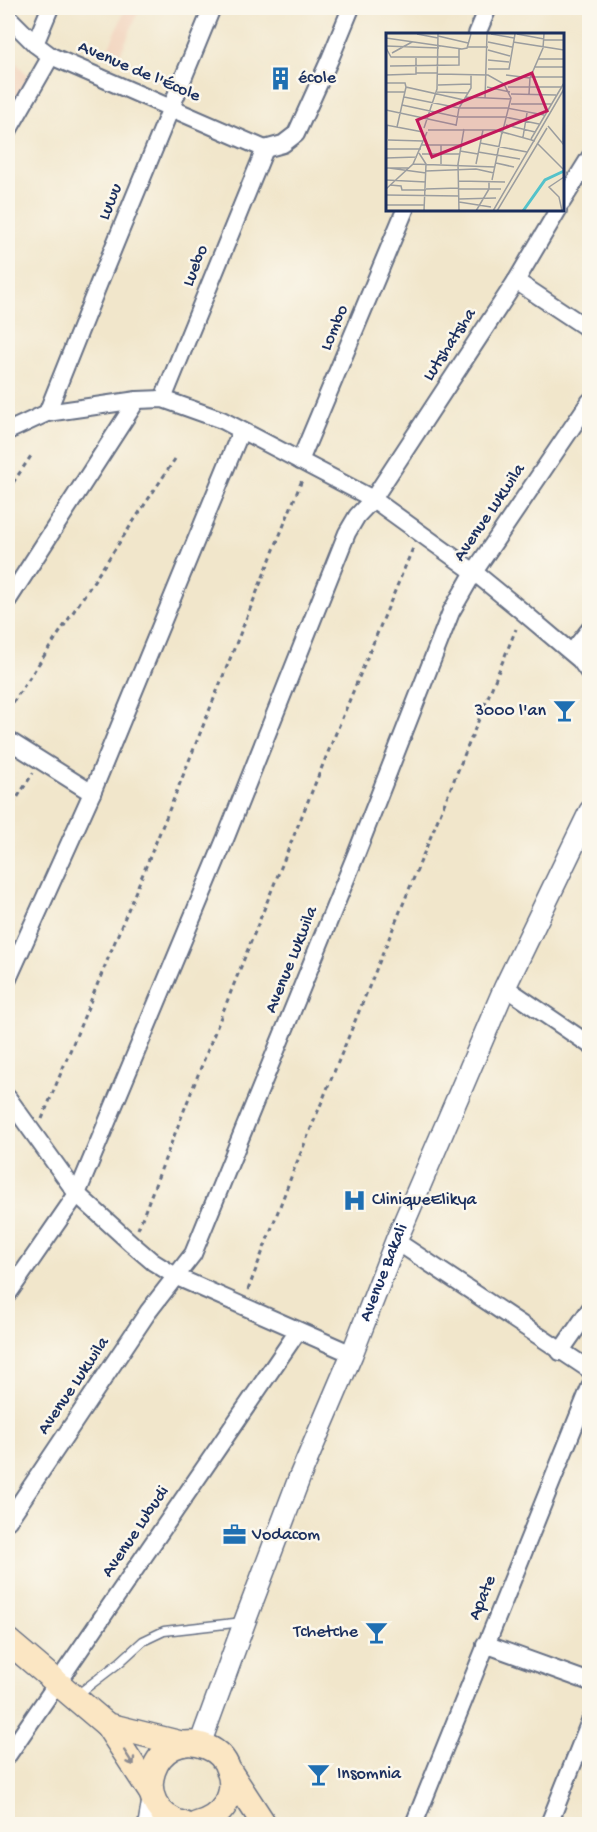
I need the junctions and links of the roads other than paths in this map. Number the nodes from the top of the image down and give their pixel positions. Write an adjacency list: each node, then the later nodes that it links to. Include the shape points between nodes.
1 (50, 8): 7 (street)
2 (212, 8): 9 (street, Luwu)
3 (351, 8): 11 (street, via 296,134 283,144)
4 (488, 8): 6 (street)
5 (8, 17): 7 (street, Avenue de l'École)
6 (477, 33)
7 (35, 44): 8 (street, Avenue de l'École)
8 (51, 56): 9 (street, Avenue de l'École); 10 (street)
9 (171, 107): 11 (street, Avenue de l'École); 21 (street, Luwu)
10 (8, 131)
11 (265, 149): 18 (street, Luebo)
12 (590, 157): 13 (street)
13 (564, 199)
14 (404, 212): 24 (street, Lombo)
15 (557, 212): 16 (street, Lutshatsha)
16 (516, 281): 17 (street); 25 (street, Lutshatsha)
17 (590, 330)
18 (163, 399): 19 (street); 23 (street)
19 (137, 400): 21 (street); 27 (street)
20 (590, 401): 26 (street, Avenue Lukwila)
21 (48, 413): 22 (street)
22 (8, 431)
23 (241, 431): 24 (street); 31 (street)
24 (304, 463): 25 (street)
25 (373, 499): 26 (street); 37 (street, Lutshatsha, via 347,533)
26 (474, 572): 29 (street); 39 (street, Avenue Lukwila, via 451,612 193,1254)
27 (8, 600)
28 (590, 629): 29 (street)
29 (583, 663)
30 (8, 740): 31 (street)
31 (92, 793): 33 (street)
32 (590, 811): 34 (street, Avenue Bakali)
33 (8, 979)
34 (505, 987): 35 (street); 38 (street, Avenue Bakali)
35 (590, 1045)
36 (8, 1098): 37 (street)
37 (77, 1194): 39 (street, via 153,1262); 40 (street, Lutshatsha)
38 (396, 1241): 43 (street); 44 (street, Avenue Bakali)
39 (177, 1276): 42 (street); 47 (street, Avenue Lukwila, via 148,1312)
40 (8, 1294)
41 (590, 1309): 43 (street)
42 (298, 1331): 44 (street); 52 (street, Avenue Lubudi)
43 (560, 1352): 45 (street)
44 (352, 1354): 48 (street, Avenue Bakali)
45 (590, 1370)
46 (590, 1387): 50 (street, Apate)
47 (8, 1521)
48 (245, 1621): 52 (lane, via 164,1631 143,1641 120,1662); 55 (street, Avenue Bakali)
49 (8, 1641): 52 (main road)
50 (485, 1644): 51 (street); 62 (street, Apate)
51 (590, 1682)
52 (66, 1689): 54 (main road); 56 (street, Avenue Lubudi)
53 (590, 1721): 63 (street)
54 (107, 1725): 55 (main road); 58 (main road, one-way to 58)
55 (192, 1744): 57 (main road, via 219,1754); 58 (main road, via 171,1748 161,1756 150,1778)
56 (8, 1755)
57 (230, 1772): 59 (main road, via 228,1800 221,1812); 61 (main road)
58 (152, 1795): 59 (main road, via 165,1816); 60 (street)
59 (204, 1823)
60 (149, 1824)
61 (264, 1824)
62 (414, 1824)
63 (549, 1824)

